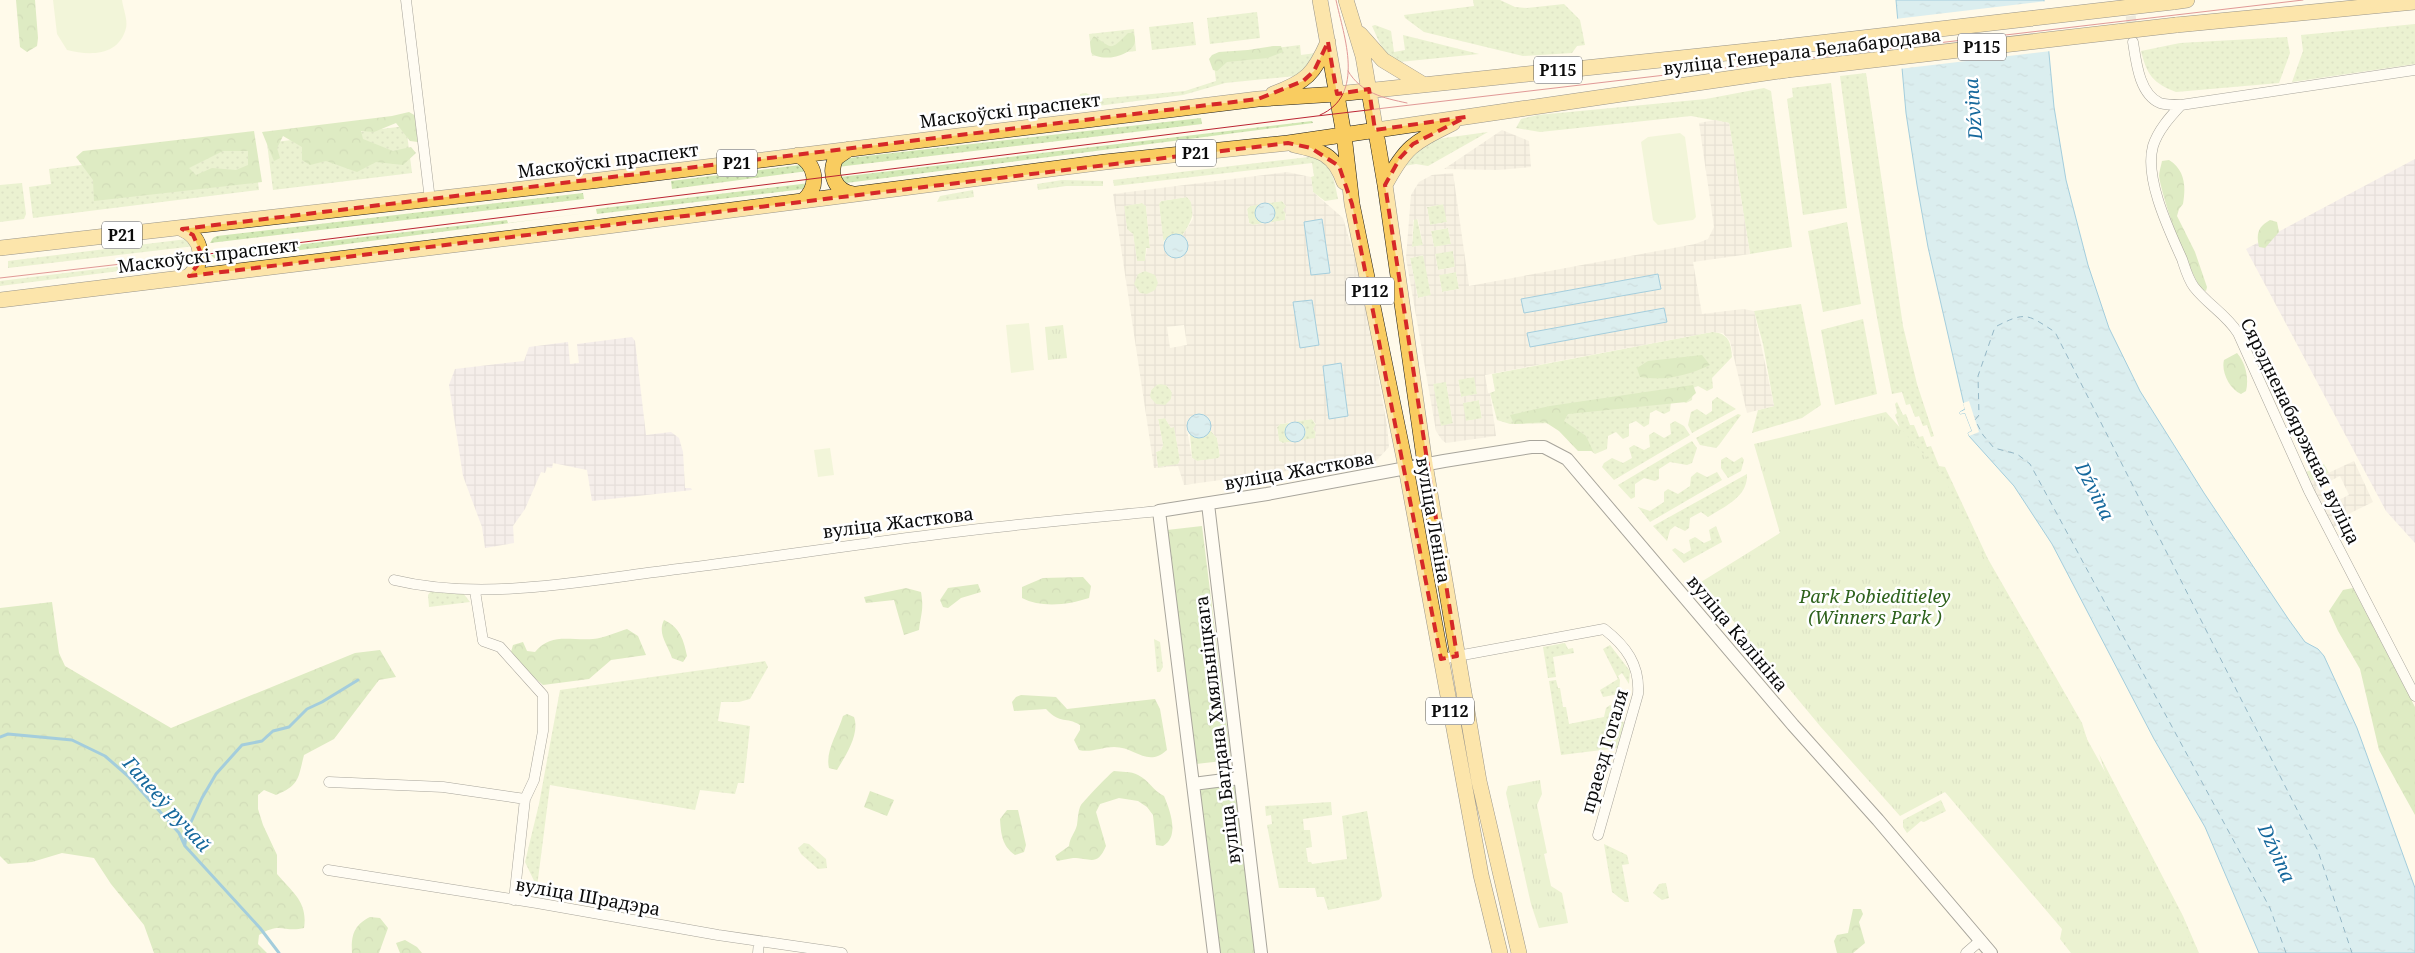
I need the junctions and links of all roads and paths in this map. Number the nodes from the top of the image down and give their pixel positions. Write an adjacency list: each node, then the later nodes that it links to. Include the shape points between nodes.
1 (406, 0): 23 (street)
2 (1320, 0): 7 (main road, вуліца Леніна)
3 (1346, 0): 6 (main road)
4 (2180, 1): 10 (main road, вуліца Генерала Белабародава / Р115, bridge, via 1784,47)
5 (2415, 2): 15 (main road, вуліца Генерала Белабародава / Р115, bridge, via 2176,25 1787,70)
6 (1355, 27): 10 (main road, via 1383,60); 11 (main road)
7 (1328, 42): 12 (main road, вуліца Леніна); 13 (main road, via 1314,71 1303,81)
8 (2133, 42): 14 (street, via 2136,64 2150,94 2160,103)
9 (2415, 70): 14 (street)
10 (1421, 83): 11 (main road, вуліца Генерала Белабародава / Р115)
11 (1369, 89): 12 (main road, Маскоўскі праспект / Р21); 16 (main road, Р112)
12 (1337, 94): 13 (main road, Маскоўскі праспект / Р21); 17 (main road, вуліца Леніна / Р112)
13 (1258, 99): 19 (main road, Маскоўскі праспект / Р21)
14 (2180, 105): 40 (street, Сярэдненабярэжная вуліца, via 2153,146 2152,175 2162,214 2193,285 2213,308 2229,318 2238,333 2309,491)
15 (1466, 117): 16 (main road, вуліца Генерала Белабародава / Р115); 21 (main road, via 1414,144 1400,158)
16 (1375, 130): 17 (main road, вуліца Генерала Белабародава / Р21); 21 (main road, вуліца Леніна / Р112)
17 (1344, 135): 18 (main road, Маскоўскі праспект / Р21); 25 (main road, вуліца Леніна / Р112)
18 (1288, 143): 22 (main road, Маскоўскі праспект / Р21); 25 (main road, via 1311,148 1330,157 1339,166)
19 (849, 149): 20 (main road, Маскоўскі праспект / Р21); 22 (main road, via 836,158 832,174 839,188)
20 (798, 155): 23 (main road, Маскоўскі праспект / Р21); 24 (main road, via 811,166 815,177 812,190)
21 (1385, 185): 32 (main road, вуліца Леніна / Р112)
22 (853, 194): 24 (main road, Маскоўскі праспект / Р21)
23 (430, 200): 26 (main road, Маскоўскі праспект / Р21)
24 (804, 200): 29 (main road, Маскоўскі праспект / Р21)
25 (1352, 204): 33 (main road, вуліца Леніна / Р112)
26 (217, 225): 27 (main road, Маскоўскі праспект / Р21); 29 (main road, via 208,239 207,251)
27 (182, 228): 28 (main road, Маскоўскі праспект / Р21); 30 (main road, via 196,240 200,251 199,263)
28 (0, 248)
29 (222, 272): 30 (main road, Маскоўскі праспект / Р21)
30 (189, 276): 31 (main road, Маскоўскі праспект / Р21)
31 (0, 300)
32 (1425, 464): 33 (street, вуліца Калініна); 38 (main road, вуліца Леніна / Р112); 48 (street, вуліца Калініна, via 1531,446 1544,447 1567,460)
33 (1406, 468): 34 (street, вуліца Жасткова); 39 (main road, вуліца Леніна / Р112)
34 (1208, 504): 35 (street, вуліца Жасткова); 41 (street, вуліца Багдана Хмяльніцкага)
35 (1159, 511): 37 (street, вуліца Жасткова, via 950,532 720,564); 43 (street, вуліца Багдана Хмяльніцкага)
36 (394, 580): 37 (street, вуліца Жасткова, via 424,587)
37 (475, 591): 44 (street, via 483,641 500,646 542,695 543,731 534,780)
38 (1457, 656): 39 (street, праезд Гогаля); 45 (street, праезд Гогаля, via 1604,629 1620,641 1636,668 1638,694); 55 (main road, вуліца Леніна / Р112, via 1479,780)
39 (1441, 659): 54 (main road, вуліца Леніна / Р112, via 1479,866)
40 (2415, 696)
41 (1240, 778): 43 (street); 53 (street, вуліца Багдана Хмяльніцкага)
42 (329, 782): 44 (street, via 443,787)
43 (1193, 784): 52 (street, вуліца Багдана Хмяльніцкага)
44 (526, 799): 47 (street)
45 (1598, 835)
46 (328, 870): 47 (street, вуліца Шрадэра)
47 (514, 900): 49 (street, вуліца Шрадэра)
48 (1981, 940): 56 (street); 57 (street, вуліца Калініна)
49 (760, 941): 50 (street); 51 (street, вуліца Шрадэра)
50 (758, 953)
51 (842, 953)
52 (1214, 953)
53 (1261, 953)
54 (1500, 953)
55 (1518, 953)
56 (1966, 953)
57 (1991, 953)

